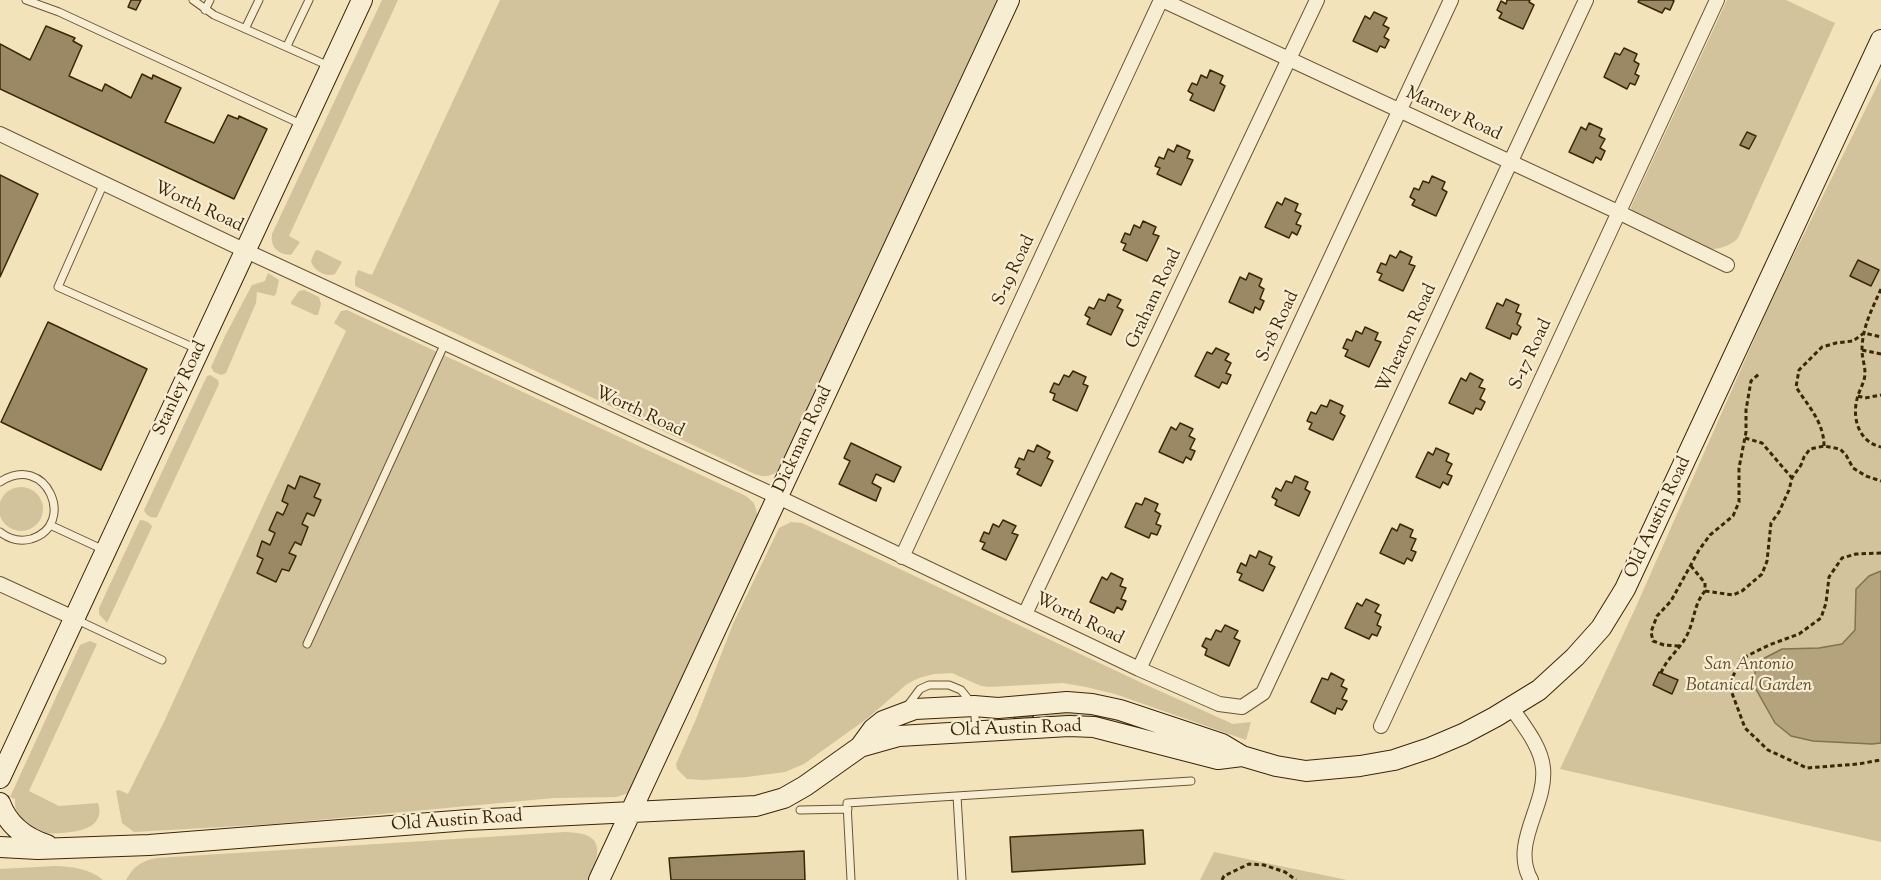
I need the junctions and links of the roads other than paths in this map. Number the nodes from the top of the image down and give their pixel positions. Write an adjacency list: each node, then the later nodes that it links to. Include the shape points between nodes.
1 (26, 0): 20 (lane)
2 (193, 0): 13 (lane)
3 (210, 0): 13 (lane)
4 (259, 0): 14 (lane)
5 (309, 0): 16 (lane)
6 (362, 0): 18 (street, Stanley Road)
7 (1009, 0): 30 (street, Dickman Road)
8 (1162, 0): 17 (street, Marney Road); 34 (street, S-19 Road)
9 (1317, 0): 17 (street, Graham Road)
10 (1451, 0): 19 (street, S-18 Road)
11 (1586, 0): 22 (street, Wheaton Road)
12 (1717, 0): 24 (street, S-17 Road)
13 (205, 10): 14 (lane)
14 (245, 29): 16 (lane)
15 (1881, 40): 43 (street, Old Austin Road, via 1625,590 1601,628 1575,657 1539,690)
16 (287, 46): 18 (lane)
17 (1289, 59): 19 (street, Marney Road); 36 (street, Graham Road)
18 (331, 67): 20 (street, Stanley Road)
19 (1400, 110): 22 (street, Marney Road); 40 (street, S-18 Road)
20 (304, 126): 25 (street, Stanley Road)
21 (0, 134): 23 (street, Worth Road)
22 (1510, 162): 24 (street, Marney Road); 41 (street, Wheaton Road)
23 (104, 183): 25 (street, Worth Road); 28 (lane, via 58,287)
24 (1618, 212): 26 (street, Marney Road); 44 (street, S-17 Road)
25 (246, 251): 27 (street, Worth Road); 28 (street, Stanley Road)
26 (1727, 265)
27 (445, 343): 30 (street, Worth Road); 38 (lane)
28 (199, 350): 33 (street, Stanley Road)
29 (0, 482): 31 (lane, via 23,474 44,483 54,503)
30 (778, 497): 34 (street, Worth Road); 55 (street, Dickman Road)
31 (50, 525): 32 (lane, via 34,538 23,540); 33 (lane)
32 (0, 532)
33 (106, 551): 37 (street, Stanley Road)
34 (902, 557): 36 (street, Worth Road)
35 (0, 584): 37 (street)
36 (1025, 614): 40 (street, Worth Road)
37 (74, 618): 39 (lane); 48 (street, Stanley Road)
38 (307, 644)
39 (162, 660)
40 (1139, 669): 41 (street, Worth Road, via 1219,704 1242,706)
41 (1263, 693)
42 (974, 706): 45 (lane); 46 (street, Old Austin Road, via 902,713 873,729); 47 (street, Old Austin Road, via 1092,704 1222,744)
43 (1511, 707): 47 (street, Old Austin Road, via 1463,734 1394,760 1306,771); 63 (street, via 1536,745 1543,766 1526,842 1525,861)
44 (1381, 726)
45 (976, 731): 46 (street, Old Austin Road, via 899,736); 47 (street, Old Austin Road, via 1094,727 1218,759)
46 (860, 747): 55 (street, Old Austin Road, via 784,798 756,806)
47 (1242, 756)
48 (4, 764): 49 (street, Stanley Road)
49 (0, 778)
50 (1191, 781): 51 (lane)
51 (957, 796): 53 (lane, via 847,803); 62 (lane)
52 (0, 803): 58 (street, via 16,830)
53 (848, 809): 54 (lane); 61 (lane)
54 (800, 810)
55 (631, 812): 58 (street, Old Austin Road); 60 (street, Dickman Road)
56 (0, 847): 57 (street, Old Austin Road)
57 (39, 849): 58 (street, Old Austin Road); 59 (street, Old Austin Road)
58 (58, 849)
59 (0, 856)
60 (599, 880)
61 (851, 880)
62 (962, 880)
63 (1531, 880)

